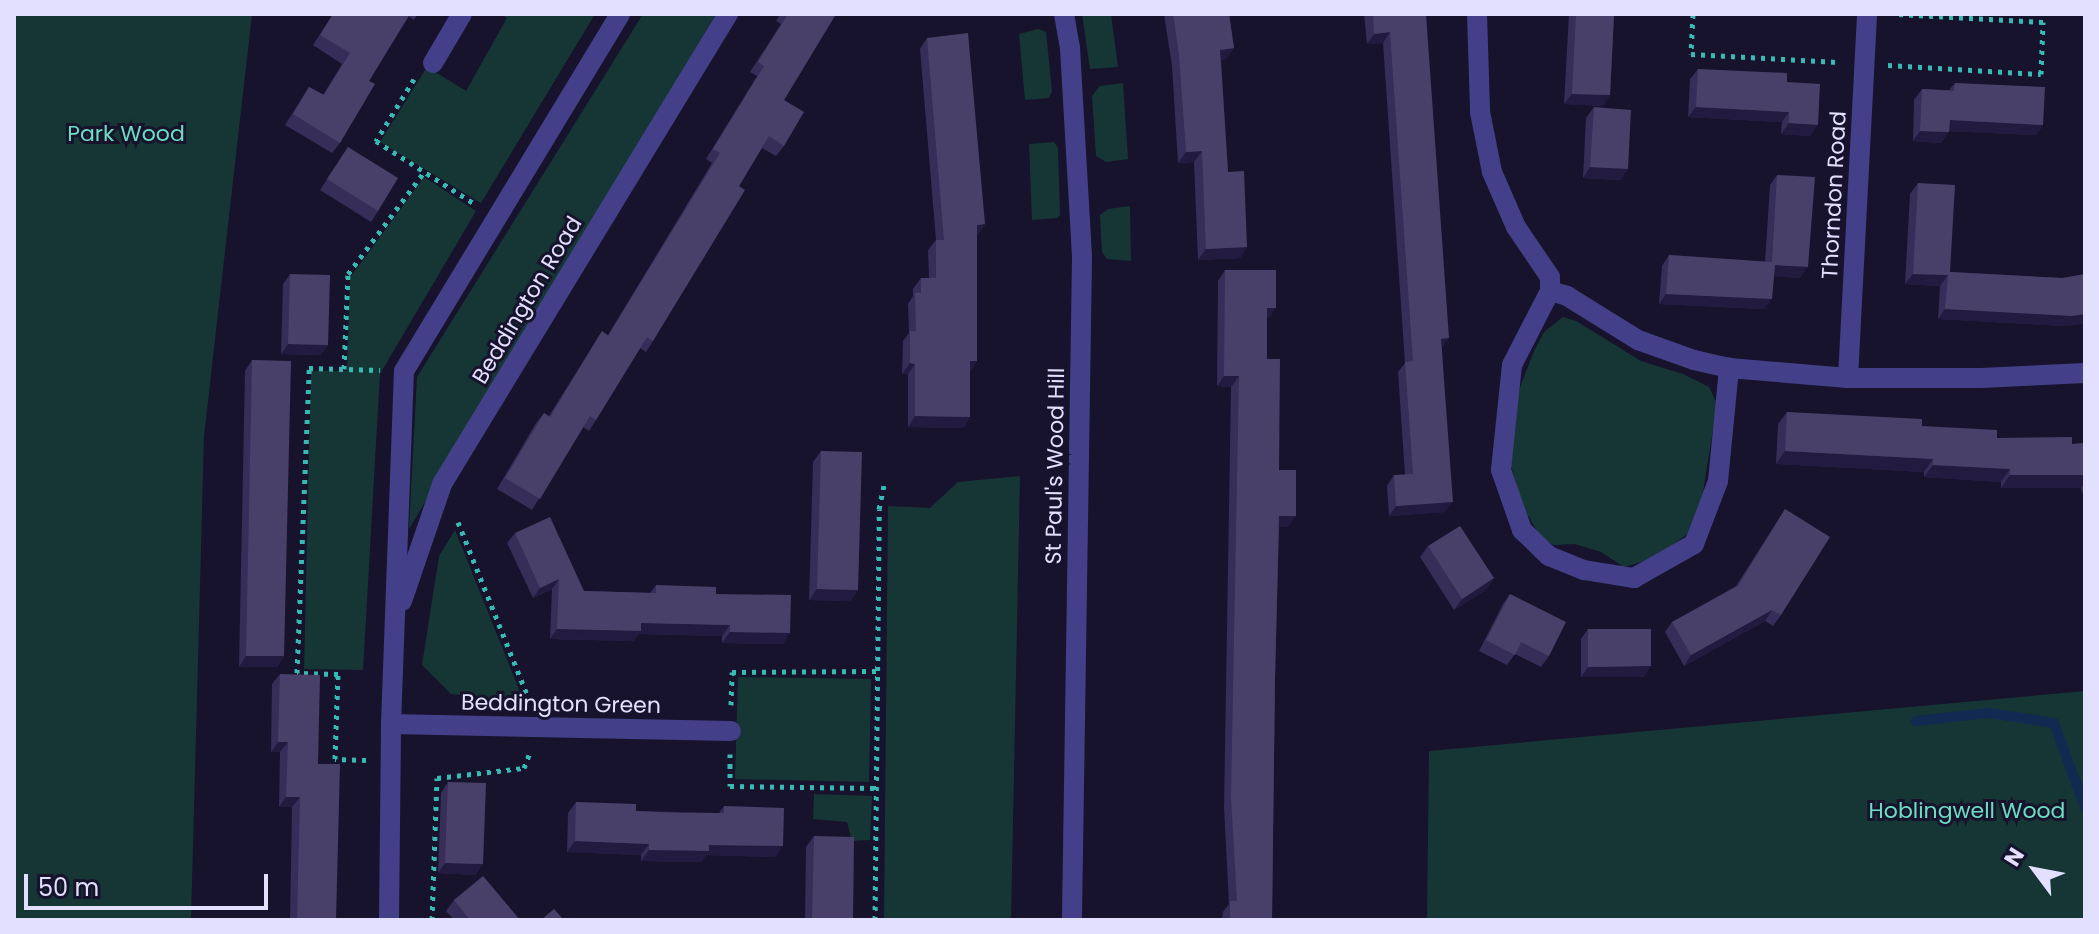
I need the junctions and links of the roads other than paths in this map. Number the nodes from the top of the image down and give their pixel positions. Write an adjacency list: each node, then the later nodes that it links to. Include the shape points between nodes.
1 (462, 14): 7 (street)
2 (620, 14): 12 (street, Beddington Road, via 404,371)
3 (728, 14): 12 (street, Beddington Road, via 442,484)
4 (1064, 14): 16 (street, St Paul's Wood Hill, via 1082,258)
5 (1477, 14): 8 (street, via 1480,112 1488,158 1501,200 1547,268)
6 (1867, 14): 11 (street, Thorndon Road)
7 (433, 63)
8 (1550, 291): 9 (street, via 1638,340); 9 (street, via 1512,365 1501,470 1522,530 1549,556 1584,570 1634,578 1694,544 1718,481)
9 (1729, 368): 11 (street)
10 (2085, 373): 11 (street)
11 (1848, 378)
12 (394, 623): 13 (street, Beddington Road)
13 (391, 724): 14 (street, Beddington Green); 15 (street, Beddington Road)
14 (731, 731)
15 (389, 920)
16 (1072, 920)

